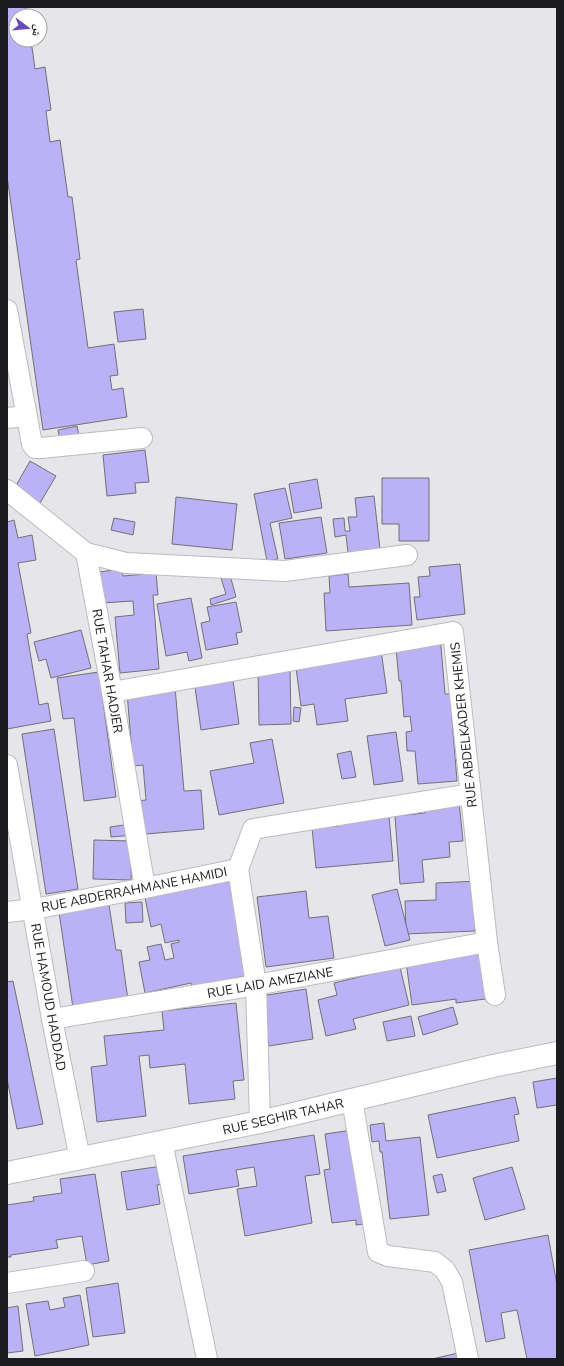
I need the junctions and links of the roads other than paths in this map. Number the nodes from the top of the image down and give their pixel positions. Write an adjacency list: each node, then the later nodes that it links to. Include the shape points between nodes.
1 (7, 310): 2 (street)
2 (27, 416): 3 (street); 4 (street, via 35,448)
3 (7, 418)
4 (142, 438)
5 (7, 490): 6 (street)
6 (86, 553): 7 (street, via 126,563 285,571); 8 (street, RUE TAHAR HADJER)
7 (407, 555)
8 (112, 692): 10 (street, RUE ABDELKADER KHEMIS, via 453,632); 12 (street, RUE TAHAR HADJER)
9 (7, 764): 13 (street, RUE HAMOUD HADDAD)
10 (470, 794): 11 (street, RUE ABDERRAHMANE HAMIDI, via 253,829); 15 (street, RUE ABDELKADER KHEMIS)
11 (238, 869): 12 (street, RUE ABDERRAHMANE HAMIDI); 16 (street)
12 (145, 888): 13 (street, RUE ABDERRAHMANE HAMIDI)
13 (34, 909): 14 (street, RUE ABDERRAHMANE HAMIDI); 18 (street, RUE HAMOUD HADDAD)
14 (7, 912)
15 (487, 942): 16 (street, RUE LAID AMEZIANE); 17 (street, RUE ABDELKADER KHEMIS)
16 (256, 985): 18 (street, RUE LAID AMEZIANE); 21 (street)
17 (495, 996)
18 (52, 1019): 23 (street, RUE HAMOUD HADDAD)
19 (557, 1053): 20 (main road, RUE SEGHIR TAHAR)
20 (352, 1100): 21 (main road, RUE SEGHIR TAHAR); 28 (street, via 378,1252 388,1256 435,1262 445,1270 452,1282)
21 (260, 1122): 22 (main road, RUE SEGHIR TAHAR)
22 (162, 1142): 23 (main road, RUE SEGHIR TAHAR); 27 (street)
23 (80, 1159): 24 (main road, RUE SEGHIR TAHAR)
24 (7, 1173)
25 (84, 1271): 26 (street)
26 (7, 1283)
27 (207, 1359)
28 (468, 1359)

